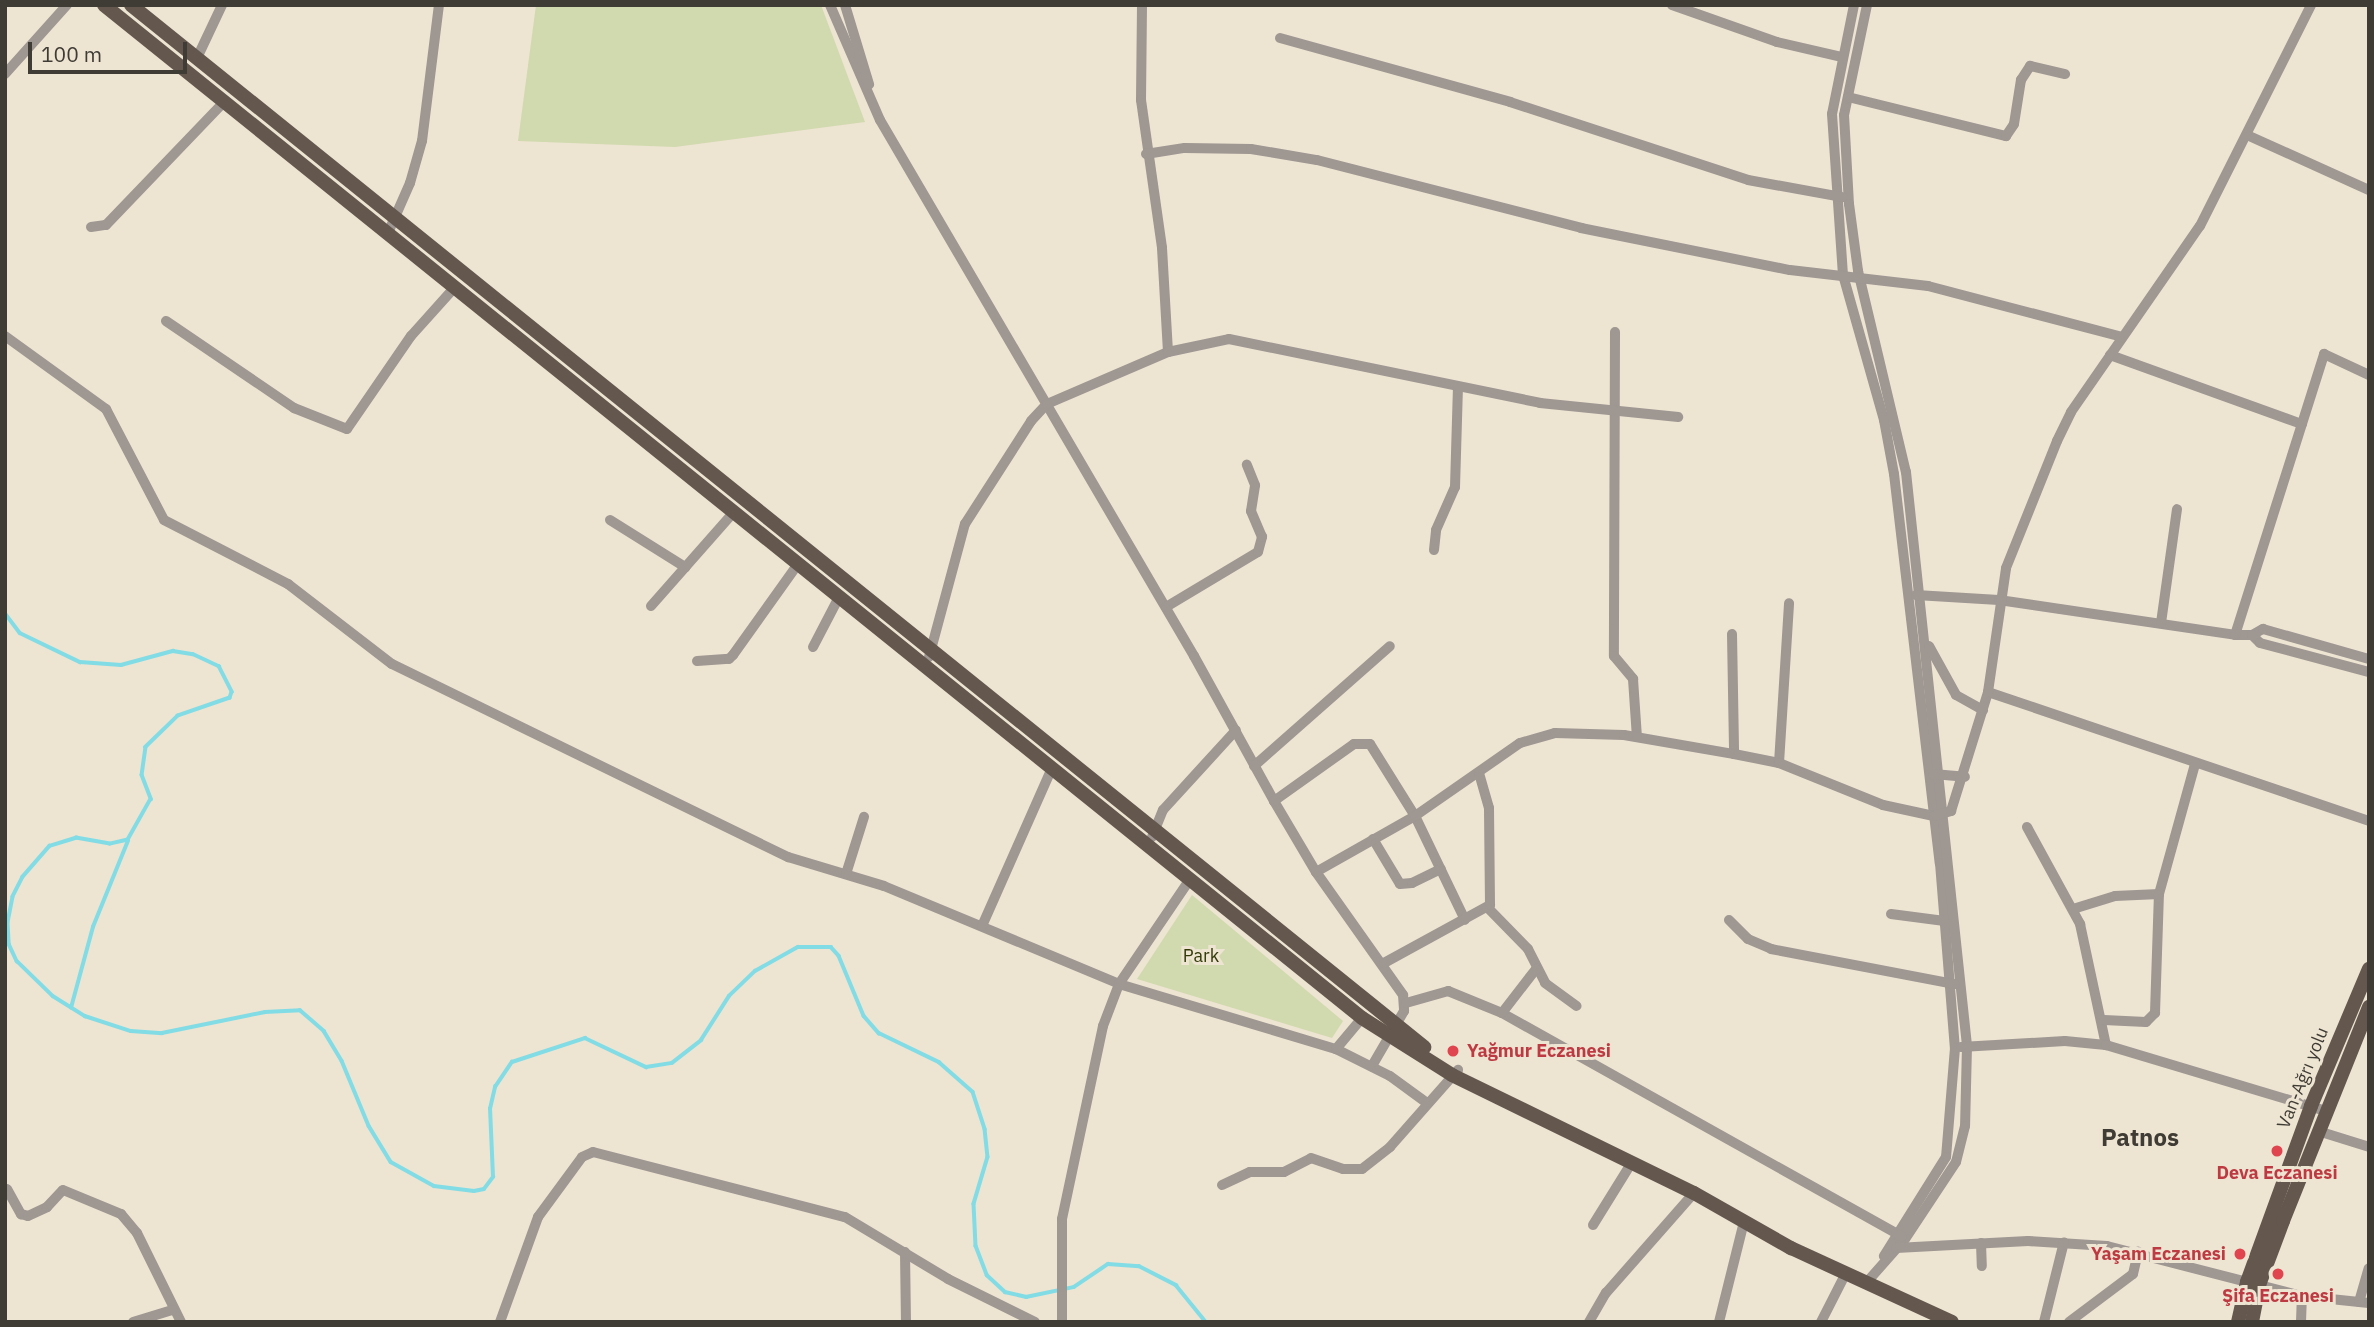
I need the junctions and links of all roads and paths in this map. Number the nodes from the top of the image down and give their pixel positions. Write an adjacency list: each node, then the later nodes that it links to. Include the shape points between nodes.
1 (67, 5): 16 (street)
2 (104, 5): 19 (main road)
3 (131, 5): 15 (main road)
4 (222, 5): 15 (street)
5 (439, 5): 26 (street, via 422,141)
6 (830, 5): 20 (street)
7 (845, 5): 20 (street)
8 (1142, 5): 22 (street, via 1141,100)
9 (1672, 5): 14 (street, via 1777,42)
10 (1854, 5): 14 (street)
11 (1867, 5): 18 (street)
12 (2311, 5): 21 (street)
13 (1280, 38): 24 (street, via 1523,106 1748,180)
14 (1842, 57): 24 (street, via 1832,114)
15 (197, 58): 26 (main road)
16 (5, 74)
17 (2065, 74): 18 (street, via 2029,66 2021,80 2014,124 2006,136)
18 (1848, 97): 25 (street)
19 (225, 101): 27 (street, via 106,225); 28 (main road)
20 (880, 120): 40 (street)
21 (2247, 135): 23 (street); 35 (street, via 2190,243)
22 (1146, 154): 29 (street, via 1185,148 1251,149 1317,160 1581,228 1790,270); 36 (street, via 1163,248)
23 (2369, 190)
24 (1836, 196): 25 (street); 29 (street)
25 (1849, 197): 30 (street)
26 (395, 218): 28 (street); 65 (main road)
27 (91, 227)
28 (388, 233): 31 (main road)
29 (1843, 275): 30 (street); 51 (street, via 1884,419)
30 (1860, 277): 35 (street, via 1928,286); 52 (street, via 1897,417)
31 (455, 287): 32 (street, via 411,336 347,429 294,408); 46 (main road)
32 (166, 321)
33 (1615, 332): 41 (street)
34 (5, 336): 93 (street, via 106,409 156,511 181,532 288,584 392,664 788,857)
35 (2122, 337): 37 (street)
36 (1168, 352): 39 (street, via 1229,340); 40 (street)
37 (2110, 355): 43 (street); 54 (street, via 2057,441 2022,521)
38 (2369, 375): 43 (street, via 2324,354)
39 (1458, 387): 41 (street); 48 (street, via 1455,487 1436,530)
40 (1047, 404): 57 (street); 65 (street, via 980,494 965,524)
41 (1614, 413): 42 (street); 73 (street, via 1614,656 1633,679)
42 (1678, 417)
43 (2302, 424): 60 (street)
44 (1247, 465): 57 (street, via 1255,485 1251,511 1262,537 1258,552)
45 (2177, 509): 58 (street)
46 (734, 512): 49 (main road); 50 (street)
47 (610, 520): 50 (street)
48 (1434, 550)
49 (798, 564): 53 (main road); 67 (street, via 729,659)
50 (685, 567): 56 (street)
51 (1907, 595): 52 (street); 80 (street)
52 (1920, 595): 54 (street); 62 (street)
53 (839, 597): 64 (street); 68 (main road)
54 (1998, 600): 58 (street); 70 (street)
55 (1789, 603): 75 (street)
56 (652, 606)
57 (1166, 607): 72 (street)
58 (2161, 624): 60 (street)
59 (1732, 634): 74 (street)
60 (2235, 635): 61 (street)
61 (2252, 635): 66 (street, via 2263,629); 69 (street, via 2260,643)
62 (1926, 640): 71 (street, via 1956,695); 80 (street)
63 (1390, 646): 77 (street)
64 (813, 647)
65 (932, 651): 68 (street); 88 (main road)
66 (2369, 659)
67 (697, 661)
68 (924, 665): 78 (main road)
69 (2369, 672)
70 (1988, 692): 71 (street); 76 (street)
71 (1983, 710): 81 (street)
72 (1236, 730): 77 (street); 88 (street, via 1181,787 1163,810)
73 (1637, 737): 74 (street); 79 (street, via 1586,732 1536,735)
74 (1734, 754): 75 (street)
75 (1779, 764): 83 (street, via 1883,805)
76 (2195, 764): 86 (street); 95 (street)
77 (1254, 766): 82 (street)
78 (1052, 768): 90 (main road); 102 (street)
79 (1479, 774): 84 (street); 96 (street, via 1489,808 1492,898)
80 (1934, 774): 81 (street); 83 (street)
81 (1965, 777): 83 (street, via 1958,798)
82 (1274, 802): 84 (street, via 1363,741 1374,747); 92 (street)
83 (1939, 815): 101 (street); 107 (street)
84 (1415, 816): 89 (street); 91 (street)
85 (864, 817): 93 (street)
86 (2369, 821)
87 (2027, 827): 97 (street)
88 (1156, 830): 90 (street); 114 (main road)
89 (1373, 839): 91 (street, via 1400,884); 92 (street)
90 (1147, 845): 94 (main road)
91 (1441, 869): 99 (street)
92 (1316, 872): 103 (street)
93 (846, 874): 102 (street)
94 (1190, 879): 106 (street); 112 (main road)
95 (2159, 894): 97 (street, via 2115,896); 113 (street, via 2153,1016 2146,1021)
96 (1488, 908): 99 (street); 104 (street, via 1528,949)
97 (2073, 909): 113 (street)
98 (1891, 914): 101 (street)
99 (1465, 920): 103 (street)
100 (1729, 920): 107 (street, via 1748,939 1771,949)
101 (1945, 921): 107 (street)
102 (982, 926): 106 (street)
103 (1384, 963): 108 (street)
104 (1536, 969): 109 (street, via 1545,984); 111 (street)
105 (2369, 969): 122 (main road, Van-Ağrı yolu)
106 (1119, 984): 118 (street); 150 (street, via 1087,1084 1062,1219)
107 (1955, 984): 116 (street); 117 (street)
108 (1406, 1003): 111 (street, via 1448,991); 114 (street)
109 (1577, 1006)
110 (2369, 1007): 123 (main road)
111 (1503, 1013): 133 (street)
112 (1362, 1018): 114 (main road); 118 (street)
113 (2104, 1020): 115 (street)
114 (1392, 1031): 119 (street); 120 (main road)
115 (2106, 1045): 116 (street, via 2066,1041); 122 (street)
116 (1967, 1046): 117 (street); 133 (street, via 1965,1126 1956,1162)
117 (1955, 1048): 133 (street, via 1946,1157)
118 (1336, 1049): 119 (street)
119 (1372, 1066): 121 (street)
120 (1455, 1073): 121 (street); 126 (main road)
121 (1427, 1103): 127 (street, via 1390,1147 1362,1169 1343,1169 1311,1158 1284,1172 1250,1172)
122 (2311, 1106): 123 (street); 141 (main road, Van-Ağrı yolu)
123 (2326, 1111): 124 (main road)
124 (2318, 1131): 125 (street); 141 (main road)
125 (2369, 1147)
126 (1632, 1162): 129 (main road); 131 (street)
127 (1222, 1185)
128 (7, 1189): 144 (street, via 21,1214 28,1216 47,1207 63,1190 121,1214 137,1233)
129 (1694, 1194): 130 (main road); 151 (street, via 1606,1293)
130 (1744, 1222): 139 (main road); 152 (street)
131 (1593, 1225)
132 (2064, 1242): 134 (street); 136 (street); 155 (street)
133 (1897, 1243): 134 (street); 140 (street)
134 (1981, 1243): 137 (street)
135 (905, 1252): 147 (street, via 836,1214 747,1195 593,1152 582,1157 538,1217); 148 (street); 149 (street)
136 (2137, 1252): 141 (street); 156 (street, via 2133,1274)
137 (1982, 1266)
138 (2369, 1268): 143 (street)
139 (1846, 1273): 140 (main road); 153 (street)
140 (1867, 1282): 154 (main road)
141 (2253, 1283): 142 (street); 157 (main road, Van-Ağrı yolu); 158 (main road)
142 (2302, 1296): 143 (street); 159 (street)
143 (2364, 1302)
144 (172, 1310): 145 (street); 146 (street)
145 (132, 1322)
146 (181, 1322)
147 (500, 1322)
148 (906, 1322)
149 (1035, 1322)
150 (1062, 1322)
151 (1589, 1322)
152 (1719, 1322)
153 (1821, 1322)
154 (1952, 1322)
155 (2044, 1322)
156 (2069, 1322)
157 (2238, 1322)
158 (2252, 1322)
159 (2301, 1322)

